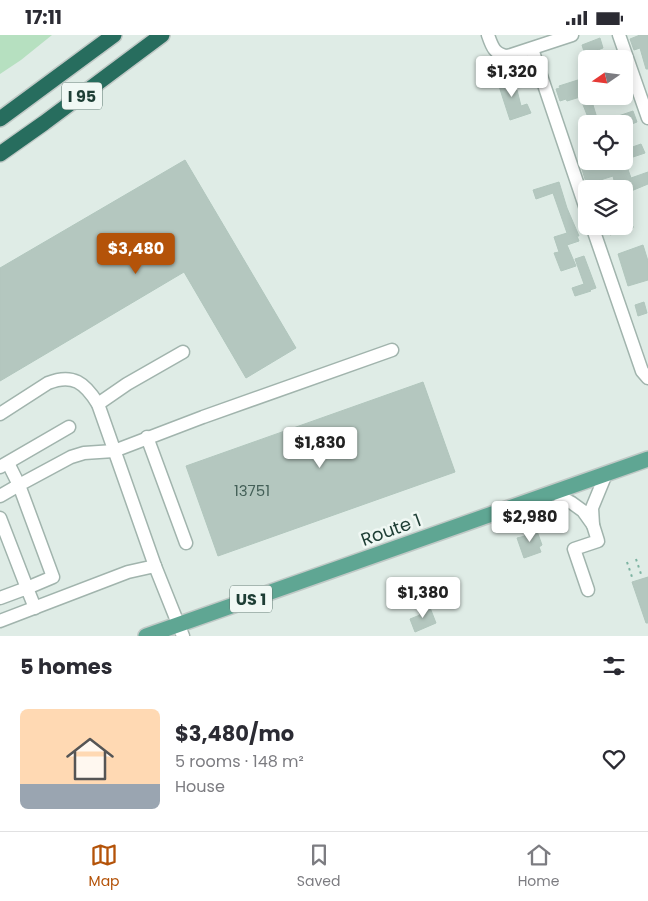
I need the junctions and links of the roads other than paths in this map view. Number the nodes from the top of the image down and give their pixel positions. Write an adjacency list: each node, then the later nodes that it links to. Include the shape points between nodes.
1 (114, 35): 8 (highway, I 95)
2 (162, 35): 9 (highway, I 95)
3 (488, 35): 6 (street, via 492,47 502,55)
4 (572, 35): 6 (street)
5 (619, 35): 7 (street)
6 (532, 49): 10 (street)
7 (648, 118)
8 (0, 119)
9 (0, 154)
10 (578, 185)
11 (595, 235): 14 (street, via 642,371)
12 (392, 350): 18 (street)
13 (183, 352): 15 (street)
14 (648, 378)
15 (98, 405): 16 (street, via 83,386 67,378 48,383); 19 (street)
16 (0, 414)
17 (70, 427): 21 (street)
18 (147, 437): 19 (street); 28 (street)
19 (114, 451): 23 (street, via 70,457); 29 (street)
20 (648, 459): 22 (main road, Route 1 / US 1)
21 (4, 465): 23 (street)
22 (606, 474): 24 (main road, Route 1 / US 1); 27 (street, via 592,508)
23 (19, 485): 25 (street); 30 (street, via 53,577)
24 (553, 493): 27 (street, via 583,511); 35 (main road, Route 1 / US 1)
25 (0, 496)
26 (0, 518): 30 (street)
27 (593, 525): 31 (street, via 598,541 574,549)
28 (186, 543)
29 (155, 566): 33 (street); 35 (street)
30 (26, 588): 32 (street); 33 (street)
31 (588, 591)
32 (0, 598)
33 (35, 608): 34 (street)
34 (0, 621)
35 (181, 630): 36 (main road, Route 1 / US 1)
36 (146, 636)

